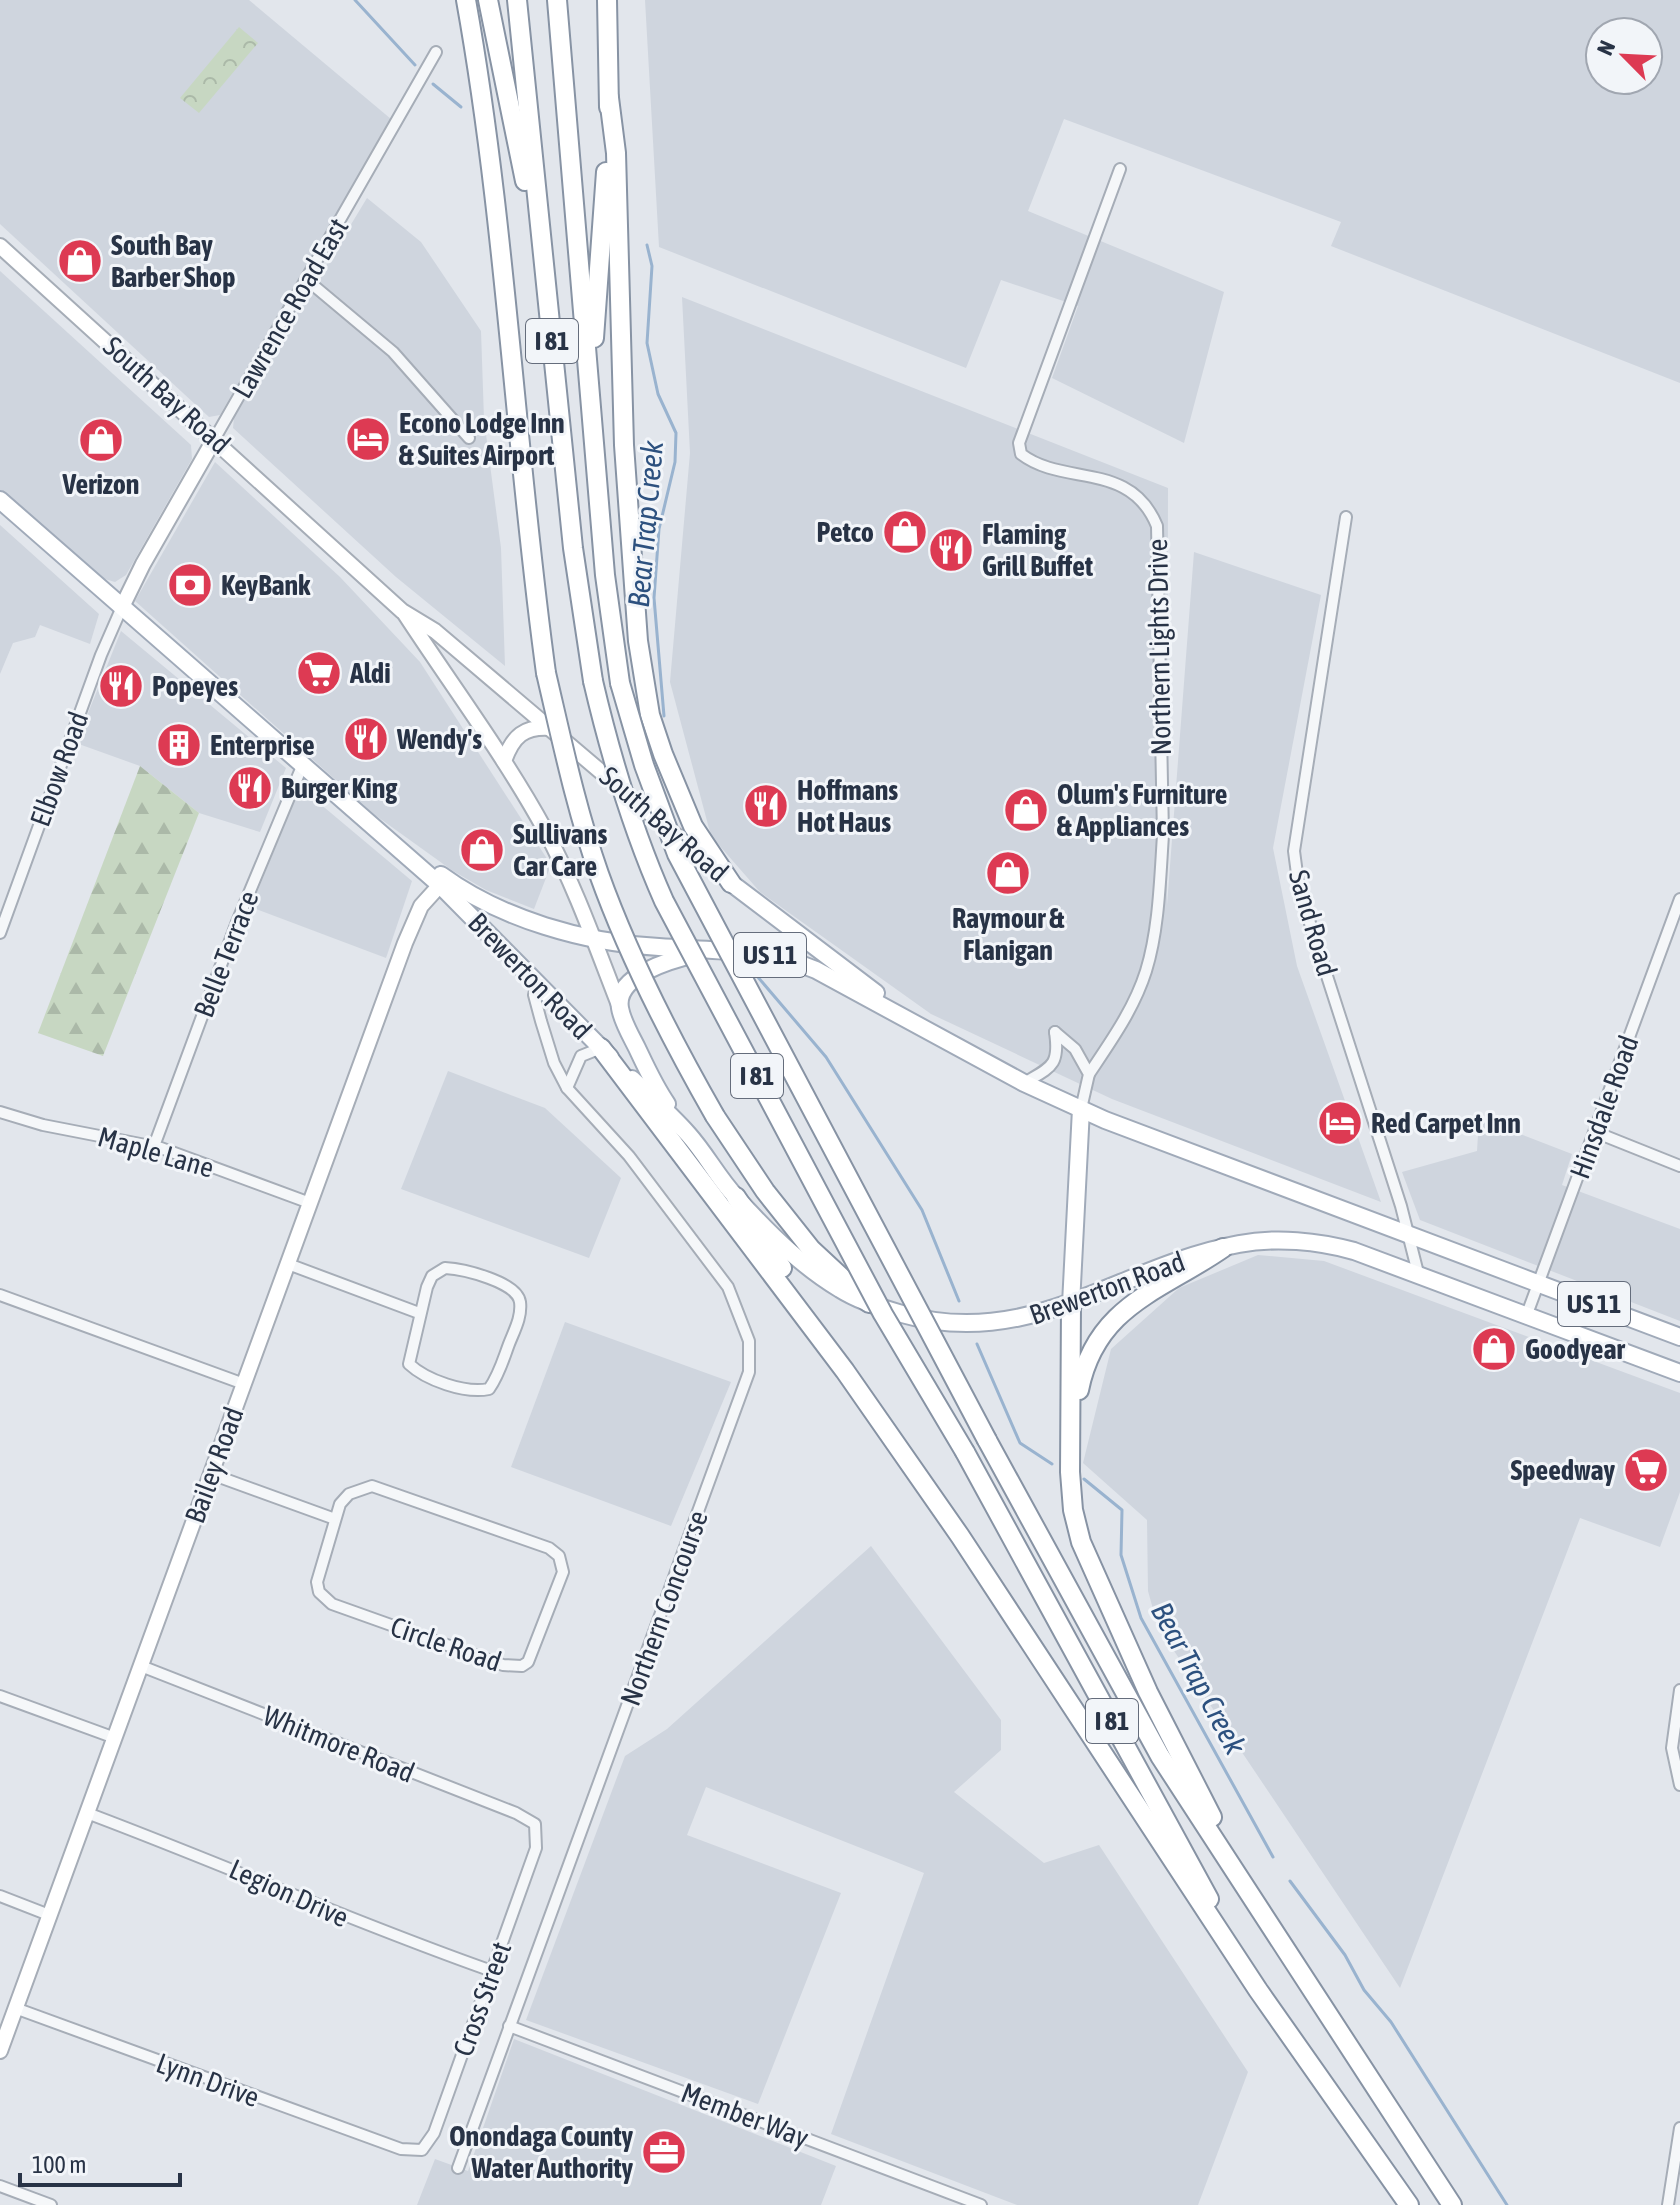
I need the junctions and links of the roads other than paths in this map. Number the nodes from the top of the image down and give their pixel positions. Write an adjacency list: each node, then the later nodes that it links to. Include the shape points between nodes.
1 (466, 0): 51 (highway, bridge, via 496,186 531,565 546,673 576,802 600,876 673,1043 715,1116 811,1249)
2 (488, 0): 11 (highway)
3 (517, 0): 11 (highway, I 81)
4 (557, 0): 12 (highway, I 81)
5 (607, 0): 7 (highway)
6 (436, 52): 10 (street, Lawrence Road East)
7 (609, 98): 12 (highway); 23 (highway, via 616,153 623,431 638,641 650,715 663,754 693,826)
8 (1120, 169): 34 (street, Northern Lights Drive, via 1019,443 1021,454 1035,463 1134,493 1157,526 1161,877 1145,974)
9 (0, 246): 13 (main road, South Bay Road)
10 (307, 280): 13 (street, Lawrence Road East); 14 (street, via 393,352)
11 (548, 296): 73 (highway, I 81, bridge, via 573,548 593,681 614,771 640,848 883,1314 965,1452)
12 (590, 397): 70 (highway, I 81, bridge, via 620,683 677,854 1160,1756)
13 (215, 438): 17 (main road, Lawrence Road East); 18 (main road, South Bay Road)
14 (469, 438)
15 (0, 500): 17 (main road, Brewerton Road / US 11)
16 (1346, 517): 45 (street, Sand Road, via 1294,851 1299,889)
17 (122, 607): 21 (main road, Brewerton Road / US 11); 27 (street, Elbow Road)
18 (402, 611): 19 (main road, South Bay Road, via 435,631); 20 (main road, South Bay Road)
19 (551, 728): 20 (main road, via 523,731); 23 (main road, South Bay Road)
20 (504, 761): 28 (main road, South Bay Road, via 556,853)
21 (303, 764): 22 (main road, Brewerton Road / US 11); 41 (street, Belle Terrace, via 237,922)
22 (372, 824): 24 (main road, Brewerton Road / US 11); 25 (main road, Brewerton Road / US 11)
23 (731, 883): 32 (main road, South Bay Road)
24 (440, 885): 25 (main road); 30 (main road, Brewerton Road / US 11); 44 (main road, Bailey Road, via 421,906 405,943)
25 (460, 888): 28 (main road, Brewerton Road / US 11, via 519,916)
26 (1680, 899): 39 (street, Hinsdale Road)
27 (0, 933)
28 (594, 938): 29 (main road, Brewerton Road / US 11); 31 (main road, South Bay Road)
29 (709, 950): 31 (main road, via 653,966 636,977); 32 (main road, Brewerton Road / US 11, via 768,955 816,970)
30 (537, 982): 33 (main road, Brewerton Road / US 11); 36 (street, Northern Concourse, via 534,995 541,1021)
31 (619, 1005): 40 (main road, South Bay Road, via 660,1094)
32 (930, 1033): 35 (main road, Brewerton Road / US 11)
33 (601, 1048): 36 (street, via 581,1056); 40 (main road, Brewerton Road / US 11); 56 (highway)
34 (1089, 1074): 35 (street, via 1075,1049 1055,1032 1054,1064); 37 (street)
35 (1024, 1083): 37 (main road, Brewerton Road / US 11)
36 (567, 1088): 75 (street, Northern Concourse, via 630,1158 728,1287 749,1341 749,1372)
37 (1081, 1109): 45 (main road, Brewerton Road / US 11); 52 (main road)
38 (0, 1112): 41 (street, Maple Lane)
39 (1595, 1132): 42 (street); 49 (street, Hinsdale Road)
40 (689, 1135): 43 (main road, Brewerton Road / US 11)
41 (154, 1146): 44 (street, Maple Lane)
42 (1680, 1166)
43 (736, 1197): 51 (main road, Brewerton Road / US 11, via 803,1261); 56 (highway)
44 (310, 1203): 47 (main road, Bailey Road)
45 (1408, 1233): 48 (street, Sand Road); 49 (main road, Brewerton Road / US 11)
46 (1223, 1248): 48 (main road, Brewerton Road / US 11, via 1263,1241 1305,1242 1354,1251); 52 (main road, Brewerton Road / US 11); 59 (highway, via 1132,1302 1097,1341 1084,1368)
47 (288, 1264): 53 (street); 58 (main road, Bailey Road)
48 (1418, 1273): 54 (main road, Brewerton Road / US 11)
49 (1538, 1283): 54 (street, Hinsdale Road); 55 (main road, Brewerton Road / US 11)
50 (0, 1295): 58 (street)
51 (869, 1303): 52 (main road, Brewerton Road / US 11, via 912,1317 966,1323 1015,1321)
52 (1071, 1304): 59 (highway)
53 (419, 1313): 53 (street, via 432,1276 445,1268 513,1289 520,1299 520,1314 489,1389 447,1383 409,1364)
54 (1527, 1314): 57 (main road, Brewerton Road / US 11)
55 (1680, 1337)
56 (845, 1371): 73 (highway, via 960,1536)
57 (1680, 1373)
58 (244, 1384): 60 (main road, Bailey Road)
59 (1070, 1436): 70 (highway, via 1073,1510 1081,1542 1148,1692)
60 (211, 1474): 61 (street); 62 (main road, Bailey Road)
61 (335, 1519): 61 (street, Circle Road, via 349,1494 372,1486 549,1548 559,1556 563,1572 528,1662 503,1665 332,1604 317,1582)
62 (141, 1666): 65 (main road, Bailey Road); 68 (street, Whitmore Road)
63 (1680, 1690): 66 (street, via 1672,1748)
64 (0, 1696): 65 (street)
65 (115, 1738): 67 (main road, Bailey Road)
66 (1680, 1785)
67 (87, 1813): 71 (main road, Bailey Road); 72 (street, Legion Drive, via 333,1914)
68 (535, 1824): 72 (street, Cross Street, via 536,1848)
69 (0, 1896): 71 (street)
70 (1258, 1905): 84 (highway, I 81)
71 (49, 1915): 74 (main road, Bailey Road)
72 (492, 1971): 78 (street, Cross Street, via 434,2133 422,2150)
73 (1258, 1990): 83 (highway, I 81)
74 (15, 2008): 76 (main road, Bailey Road); 78 (street, Lynn Drive)
75 (509, 2026): 79 (street, Northern Concourse); 82 (street, Member Way)
76 (1, 2045)
77 (1680, 2128): 85 (street)
78 (401, 2149)
79 (458, 2168)
80 (0, 2186): 81 (street)
81 (51, 2205)
82 (981, 2205)
83 (1409, 2205)
84 (1452, 2205)
85 (1668, 2205)

